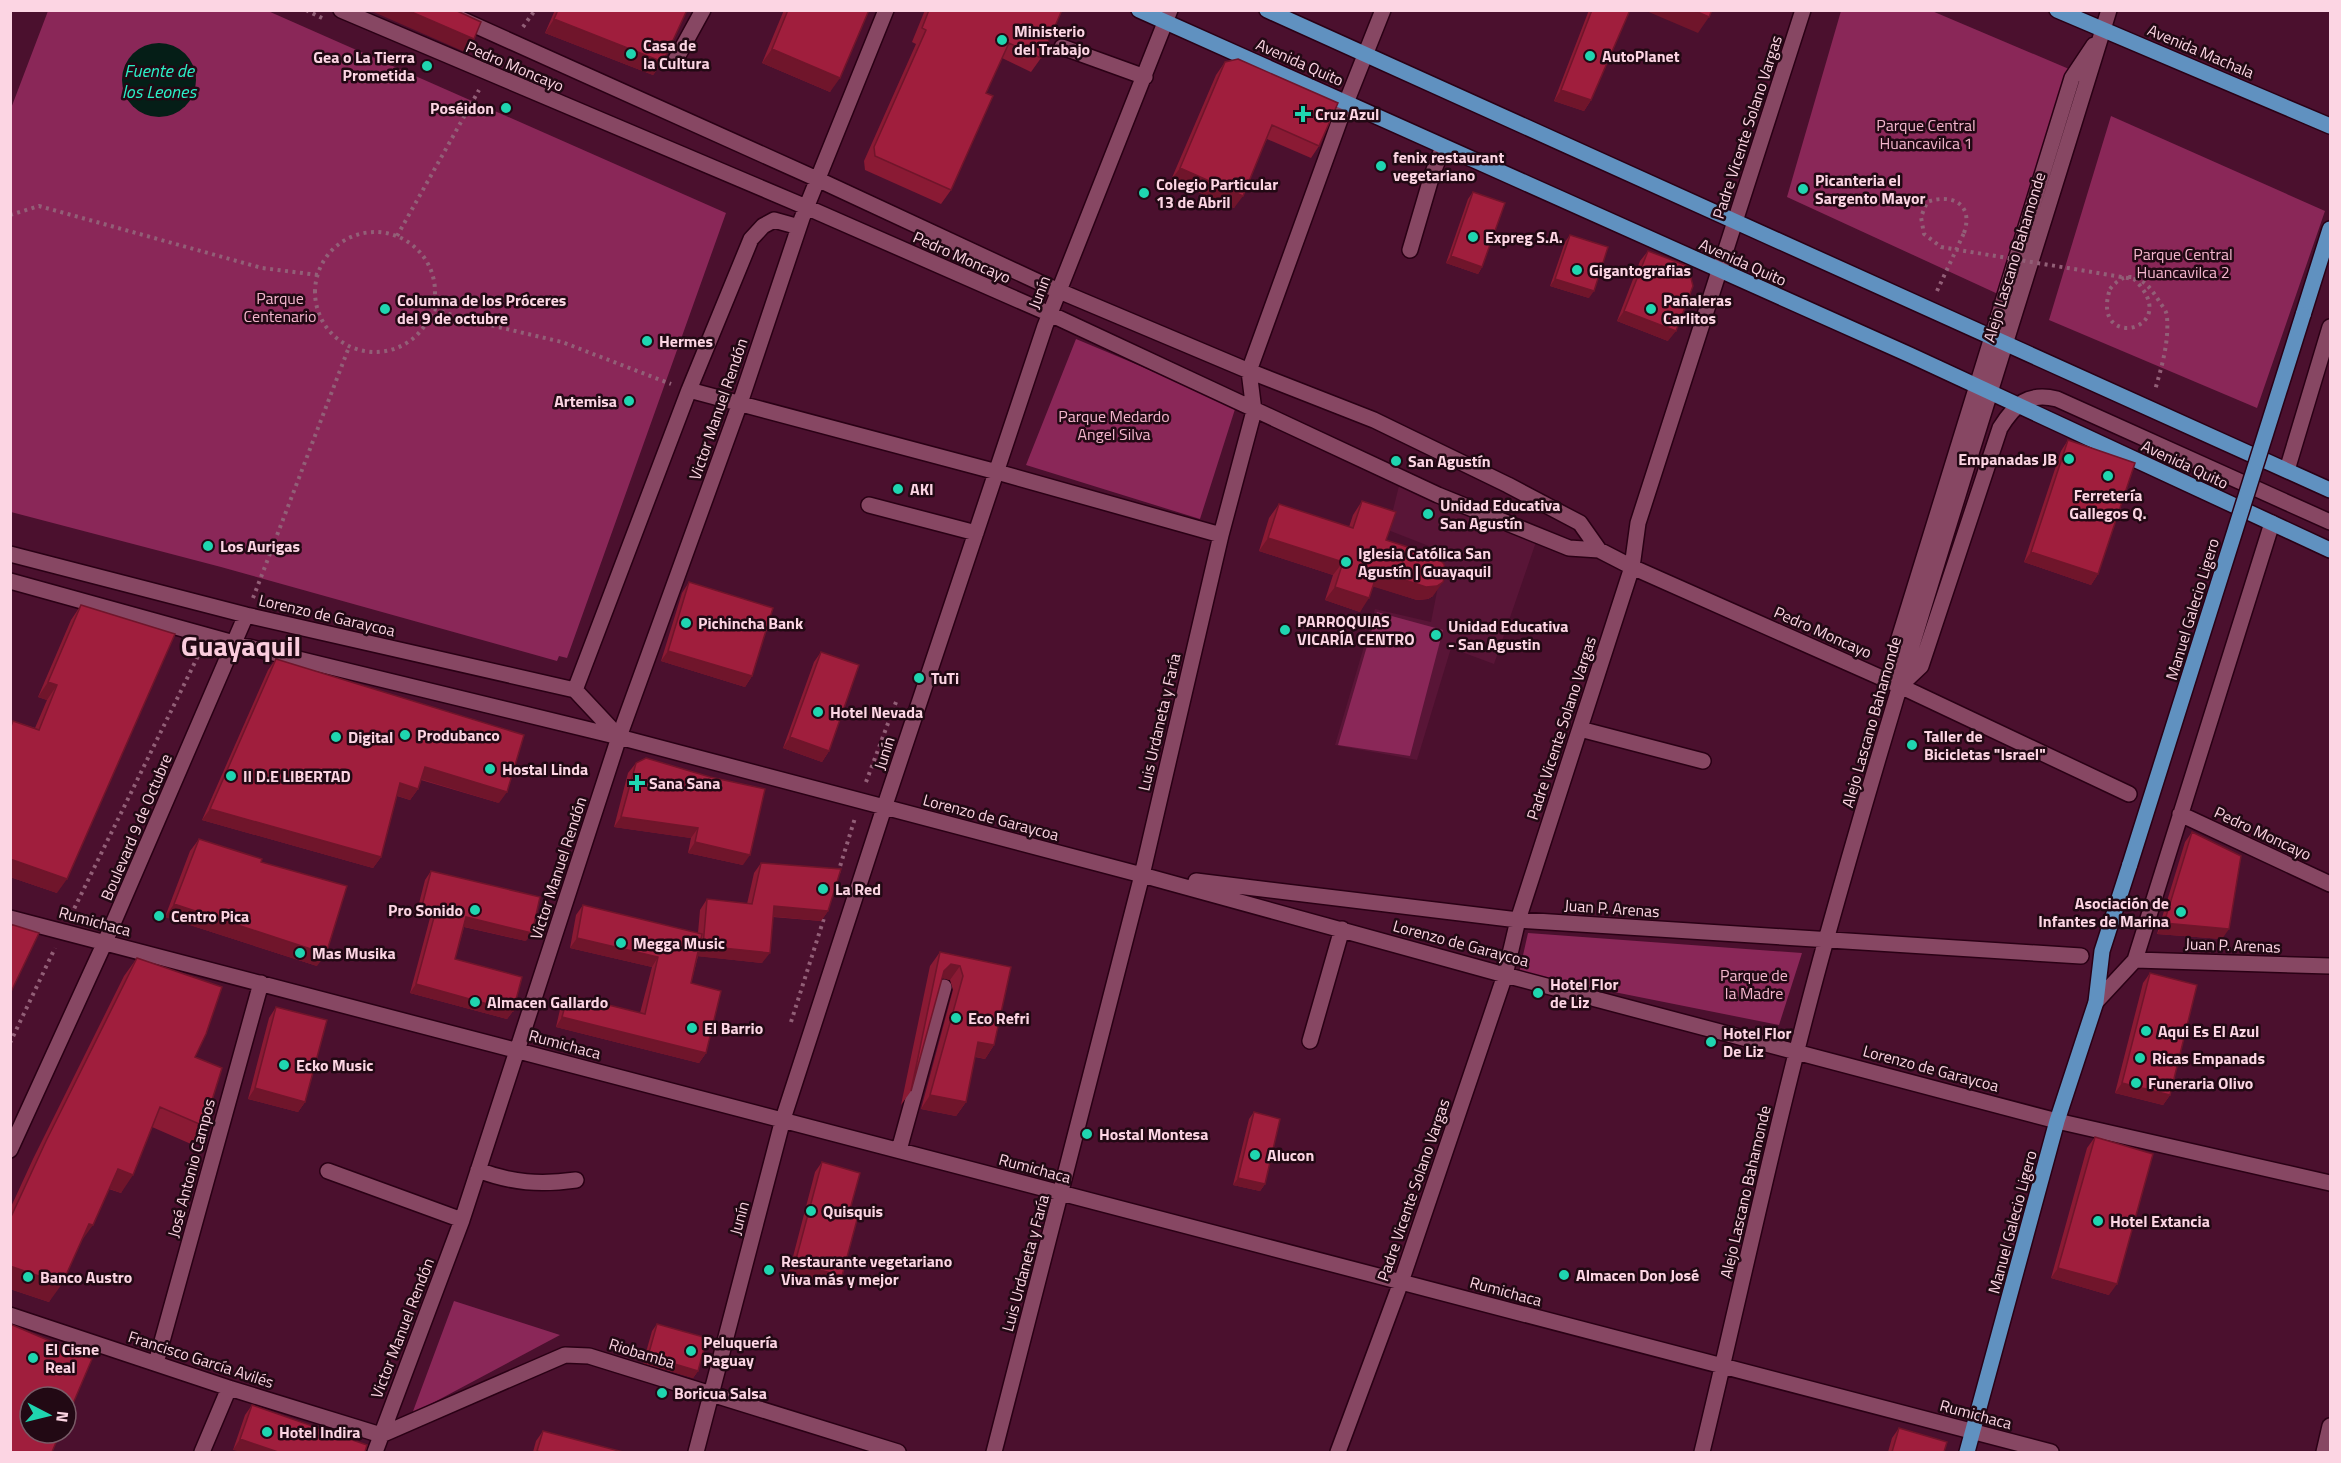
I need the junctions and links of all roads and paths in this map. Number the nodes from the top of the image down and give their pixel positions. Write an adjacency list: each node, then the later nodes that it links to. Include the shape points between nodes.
1 (341, 10): 16 (street, Pedro Moncayo)
2 (441, 10): 21 (street, Pedro Moncayo)
3 (703, 10): 15 (street)
4 (886, 10): 21 (street, Victor Manuel Rendón)
5 (1139, 10): 11 (main road, Avenida Quito)
6 (1267, 10): 14 (main road, Avenida Quito)
7 (1383, 10): 14 (street, Luis Urdaneta y Faría)
8 (1803, 10): 24 (street, Padre Vicente Solano Vargas)
9 (2056, 10): 12 (main road, Avenida Machala)
10 (2109, 10): 12 (street, Alejo Lascano Bahamonde)
11 (1167, 16): 17 (street, Junín); 18 (main road, Avenida Quito)
12 (2104, 30): 19 (main road, Avenida Machala); 36 (street, via 2072,78); 37 (street, Alejo Lascano Bahamonde)
13 (1062, 47): 17 (street)
14 (1366, 55): 18 (street, Luis Urdaneta y Faría); 24 (main road, Avenida Quito)
15 (675, 61)
16 (488, 74): 22 (street, Pedro Moncayo); 27 (path)
17 (1145, 77): 31 (street, Junín)
18 (1346, 103): 20 (main road, Avenida Quito); 39 (street, Luis Urdaneta y Faría)
19 (2331, 126)
20 (1443, 147): 28 (street); 29 (main road, Avenida Quito)
21 (817, 179): 22 (street, Victor Manuel Rendón); 31 (street, Pedro Moncayo)
22 (806, 207): 25 (street, Victor Manuel Rendón); 34 (street, Pedro Moncayo)
23 (10, 215): 30 (path, via 39,206 262,268)
24 (1735, 221): 29 (street, Padre Vicente Solano Vargas); 32 (main road, Avenida Quito)
25 (799, 227): 40 (street, Victor Manuel Rendón, via 774,220 751,239); 42 (street, Victor Manuel Rendón)
26 (2331, 230): 84 (main road, Manuel Galecio Ligero, bridge, via 2102,951)
27 (397, 236): 30 (path, via 369,232 342,241 323,262); 33 (path, via 424,257 432,273)
28 (1410, 250)
29 (1719, 271): 41 (main road, Avenida Quito); 57 (street, Padre Vicente Solano Vargas, via 1638,523)
30 (318, 275): 38 (path, via 315,289 320,317)
31 (1058, 291): 34 (street, Junín); 39 (street, Pedro Moncayo)
32 (1929, 308): 36 (main road, Avenida Quito); 44 (path, bridge, via 1964,233 1967,224 1961,206 1940,197 1927,202 1921,218 1924,234 1941,247 2134,279 2146,291 2149,314 2133,329 2122,328 2107,313 2110,289 2118,280 2130,276 2142,280 2167,314 2166,351)
33 (434, 309): 38 (path, via 415,337 400,347 384,352); 40 (path, via 562,342)
34 (1050, 314): 45 (street, Pedro Moncayo); 47 (street, Junín)
35 (2331, 327): 46 (street)
36 (1992, 336): 37 (main road, Avenida Quito); 41 (street)
37 (2007, 343): 41 (street, Alejo Lascano Bahamonde); 44 (main road, Avenida Quito)
38 (350, 347): 59 (path)
39 (1249, 371): 45 (street, Luis Urdaneta y Faría); 54 (street, Pedro Moncayo, via 1374,420 1508,485 1580,523)
40 (688, 390): 42 (street); 63 (street, Victor Manuel Rendón)
41 (1983, 391): 43 (main road, Avenida Quito); 62 (street, via 1896,648)
42 (740, 403): 47 (street); 65 (street, Victor Manuel Rendón)
43 (2015, 406): 50 (street, via 2031,398 2057,399); 51 (main road, Avenida Quito); 62 (street, via 2000,428 1921,666)
44 (2151, 408): 46 (main road, Avenida Quito)
45 (1254, 411): 53 (street, Luis Urdaneta y Faría); 54 (street, Pedro Moncayo, via 1449,500 1569,548)
46 (2286, 470): 48 (main road, Avenida Quito)
47 (997, 472): 52 (street, Junín); 53 (street)
48 (2331, 490)
49 (869, 505): 52 (street)
50 (2331, 522)
51 (2272, 523): 55 (main road, Avenida Quito); 69 (street, Manuel Galecio Ligero)
52 (976, 533): 68 (street, Junín)
53 (1221, 535): 70 (street, Luis Urdaneta y Faría)
54 (1599, 550): 57 (street, Pedro Moncayo)
55 (2331, 550)
56 (10, 554): 59 (street, Lorenzo de Garaycoa)
57 (1632, 567): 62 (street, Pedro Moncayo); 64 (street, Padre Vicente Solano Vargas)
58 (10, 581): 60 (street, Lorenzo de Garaycoa)
59 (246, 615): 61 (street, Boulevard 9 de Octubre); 63 (street, Lorenzo de Garaycoa)
60 (207, 635): 61 (street, Lorenzo de Garaycoa); 75 (path)
61 (235, 643): 65 (street, Lorenzo de Garaycoa); 77 (street, Boulevard 9 de Octubre)
62 (1900, 686): 67 (street, Pedro Moncayo); 76 (street, Alejo Lascano Bahamonde)
63 (575, 690): 65 (street)
64 (1580, 729): 66 (street); 73 (street, Padre Vicente Solano Vargas)
65 (619, 737): 68 (street, Lorenzo de Garaycoa); 87 (street, Victor Manuel Rendón)
66 (1703, 761)
67 (2129, 794)
68 (884, 808): 70 (street, Lorenzo de Garaycoa); 89 (street, Junín)
69 (2180, 814): 71 (street, Pedro Moncayo); 79 (street, Manuel Galecio Ligero)
70 (1142, 875): 73 (street, Juan P. Arenas); 74 (street, Lorenzo de Garaycoa); 97 (street, Luis Urdaneta y Faría)
71 (2331, 884)
72 (10, 918): 75 (street, Rumichaca)
73 (1518, 920): 76 (street, Juan P. Arenas); 81 (street, Padre Vicente Solano Vargas)
74 (1342, 930): 81 (street, Lorenzo de Garaycoa); 85 (street)
75 (63, 931): 77 (street, Rumichaca); 86 (path)
76 (1826, 939): 78 (street, Juan P. Arenas); 88 (street, Alejo Lascano Bahamonde)
77 (105, 942): 82 (street, Rumichaca); 91 (street, Boulevard 9 de Octubre)
78 (2081, 956)
79 (2135, 960): 80 (street, Juan P. Arenas); 84 (street, Manuel Galecio Ligero)
80 (2331, 966)
81 (1506, 975): 88 (street, Lorenzo de Garaycoa); 99 (street, Padre Vicente Solano Vargas)
82 (261, 983): 87 (street, Rumichaca); 101 (street, José Antonio Campos)
83 (944, 987): 92 (street)
84 (2096, 1002): 90 (main road, Manuel Galecio Ligero)
85 (1310, 1041)
86 (10, 1043)
87 (518, 1051): 89 (street, Rumichaca); 93 (street, Victor Manuel Rendón)
88 (1796, 1052): 90 (street, Lorenzo de Garaycoa); 102 (street, Alejo Lascano Bahamonde)
89 (783, 1119): 92 (street, Rumichaca); 104 (street, Junín)
90 (2057, 1121): 96 (street, Lorenzo de Garaycoa); 106 (main road, Manuel Galecio Ligero)
91 (10, 1150)
92 (899, 1150): 97 (street, Rumichaca)
93 (478, 1170): 95 (street, via 501,1179 544,1184); 98 (street, Victor Manuel Rendón)
94 (328, 1171): 98 (street)
95 (576, 1180)
96 (2331, 1183)
97 (1062, 1194): 99 (street, Rumichaca); 112 (street, Luis Urdaneta y Faría)
98 (462, 1220): 107 (street, Victor Manuel Rendón)
99 (1401, 1282): 102 (street, Rumichaca); 113 (street, Padre Vicente Solano Vargas)
100 (10, 1315): 101 (street, Francisco García Avilés)
101 (156, 1363): 103 (street, Francisco García Avilés)
102 (1723, 1366): 106 (street, Rumichaca); 114 (street, Alejo Lascano Bahamonde)
103 (230, 1388): 107 (street, Francisco García Avilés); 108 (street)
104 (712, 1394): 107 (street, Riobamba, via 590,1356 565,1355); 110 (street, Junín); 111 (street, Riobamba)
105 (2331, 1426): 117 (street)
106 (1973, 1432): 115 (main road, Manuel Galecio Ligero); 116 (street, Rumichaca)
107 (381, 1435): 109 (street, Victor Manuel Rendón)
108 (202, 1452)
109 (375, 1452)
110 (696, 1452)
111 (898, 1452)
112 (993, 1452)
113 (1338, 1452)
114 (1702, 1452)
115 (1967, 1452)
116 (2051, 1452)
117 (2324, 1452)

